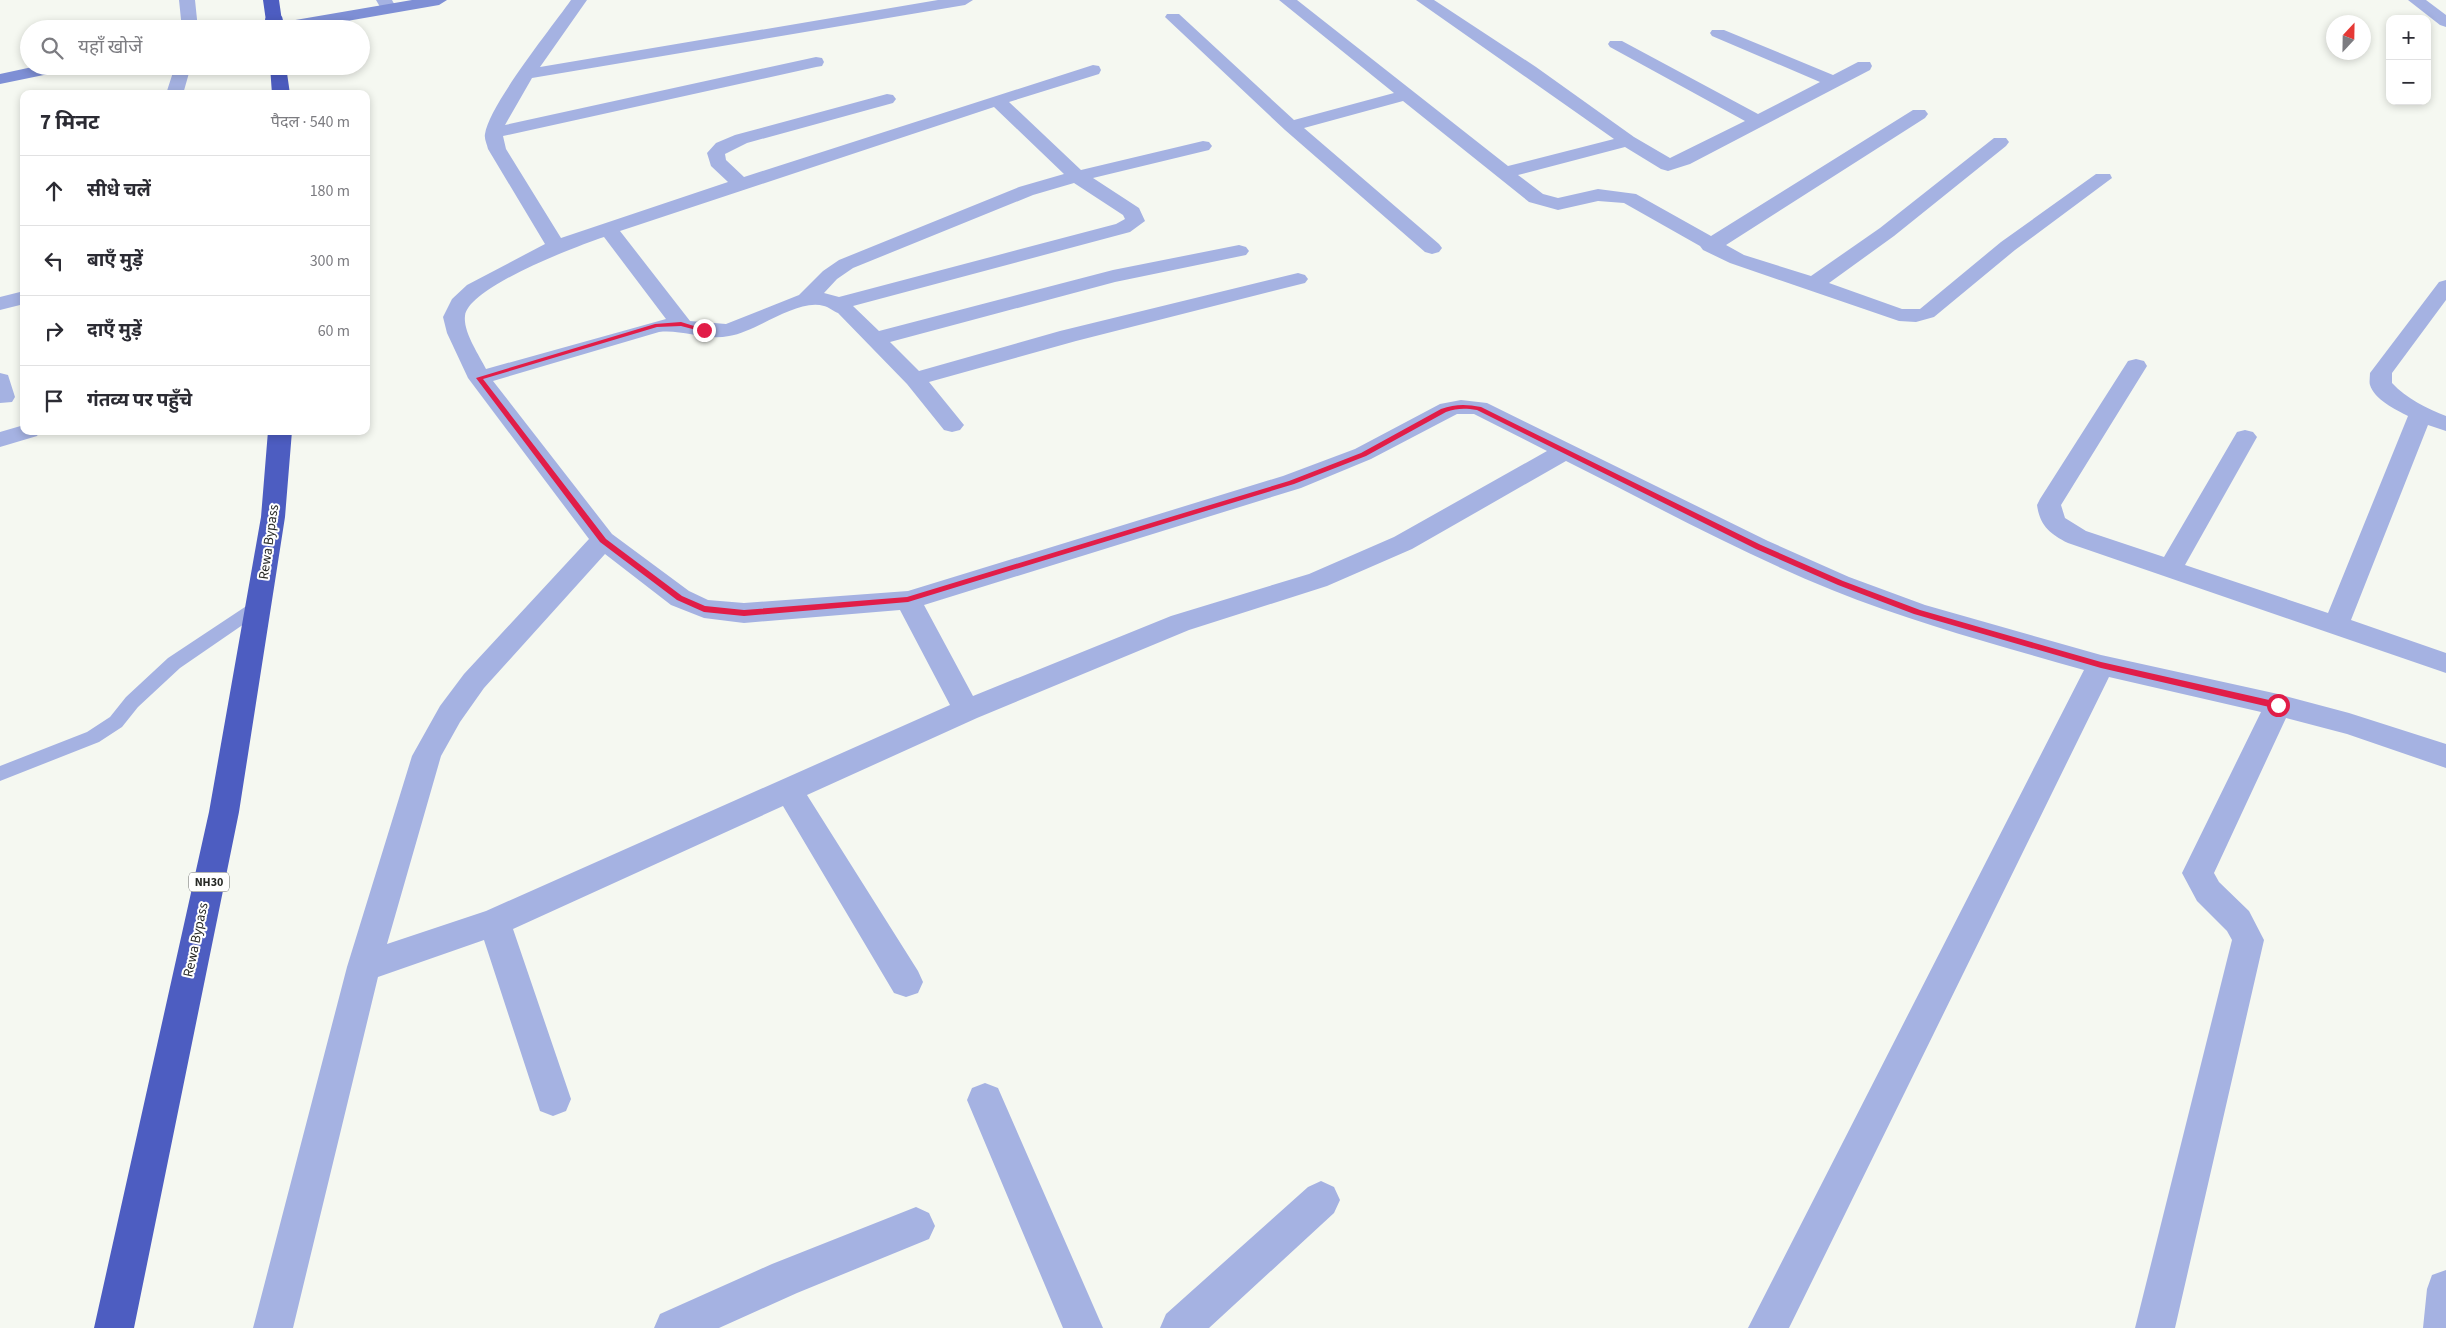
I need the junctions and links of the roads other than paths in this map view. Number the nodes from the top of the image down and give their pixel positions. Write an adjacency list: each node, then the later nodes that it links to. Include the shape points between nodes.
1 (188, 0): 11 (street)
2 (271, 0): 12 (highway)
3 (440, 0): 9 (street)
4 (579, 0): 22 (street)
5 (965, 0): 22 (street)
6 (1287, 0): 30 (street)
7 (1424, 0): 37 (street)
8 (2416, 0): 14 (street)
9 (386, 4): 13 (street)
10 (1173, 17): 35 (street)
11 (189, 20)
12 (273, 20)
13 (305, 20)
14 (2446, 22)
15 (1718, 33): 27 (street)
16 (1616, 44): 34 (street)
17 (816, 62): 36 (street)
18 (20, 66): 20 (street)
19 (1864, 66): 27 (street)
20 (0, 69)
21 (1093, 70): 32 (street)
22 (528, 74): 36 (street, via 502,114)
23 (20, 75): 26 (street)
24 (180, 75): 28 (street)
25 (279, 75): 29 (highway)
26 (0, 79)
27 (1832, 82): 34 (street)
28 (175, 90)
29 (281, 90)
30 (1406, 95): 35 (street); 40 (street)
31 (887, 99): 43 (street, via 722,147 716,153 717,162)
32 (997, 101): 41 (street); 43 (street)
33 (1919, 114): 46 (street)
34 (1757, 121): 37 (street, via 1672,165 1662,163)
35 (1291, 126): 47 (street)
36 (494, 133): 45 (street, via 497,148)
37 (1628, 141): 40 (street)
38 (2000, 142): 50 (street, via 1888,232)
39 (1203, 146): 41 (street)
40 (1504, 173): 46 (street, via 1536,198 1550,203 1598,195 1628,198)
41 (1077, 176): 53 (street, via 1026,191 846,264); 54 (street, via 1132,212 1135,221 1123,228)
42 (2102, 178): 50 (street, via 2008,246 1927,314 1899,315)
43 (741, 185): 44 (street)
44 (608, 229): 45 (street); 56 (street)
45 (556, 246): 59 (street, via 474,289 460,303 454,317 458,333)
46 (1710, 246): 50 (street, via 1737,259)
47 (1432, 248)
48 (1239, 251): 57 (street, via 1113,276)
49 (1298, 279): 60 (street, via 1077,333)
50 (1814, 284)
51 (2446, 286): 61 (street, via 2382,373 2381,385 2390,395)
52 (20, 299): 55 (street)
53 (807, 299): 54 (street); 56 (street, via 731,329 704,330)
54 (839, 303): 57 (street)
55 (0, 304)
56 (681, 324): 59 (street, via 657,326)
57 (875, 340): 60 (street)
58 (2136, 366): 70 (street, via 2049,506 2051,518 2057,528 2077,537)
59 (479, 378): 69 (street)
60 (915, 379): 63 (street)
61 (2420, 415): 62 (street); 73 (street)
62 (2446, 424)
63 (952, 425)
64 (20, 434): 67 (street)
65 (280, 435): 72 (highway, Rewa Bypass / NH30, via 273,517)
66 (2245, 437): 70 (street)
67 (0, 440)
68 (1565, 451): 71 (street, via 1479,408 1454,407 1363,454 1292,482); 75 (street, via 1758,547 1840,583 1917,612); 77 (street, via 1403,543 1318,580 1180,623)
69 (603, 540): 71 (street, via 680,598 704,609 744,613); 82 (street, via 474,681 450,714 427,756)
70 (2170, 569): 73 (street)
71 (908, 600): 77 (street)
72 (260, 605): 79 (lane, via 174,663 132,702 116,722 93,737); 89 (highway, Rewa Bypass / NH30, via 224,812)
73 (2336, 625): 74 (street)
74 (2446, 663)
75 (2101, 665): 76 (street); 94 (street)
76 (2278, 705): 78 (street); 95 (street, via 2198,873 2200,883 2238,918 2248,940)
77 (967, 710): 80 (street)
78 (2446, 756)
79 (0, 774)
80 (788, 789): 81 (street); 83 (street)
81 (495, 922): 82 (street); 84 (street)
82 (364, 967): 90 (street)
83 (906, 982)
84 (553, 1099)
85 (985, 1100): 92 (street)
86 (1321, 1200): 93 (street)
87 (916, 1226): 91 (street, via 786,1278)
88 (2446, 1289): 96 (street)
89 (114, 1328)
90 (273, 1328)
91 (674, 1328)
92 (1083, 1328)
93 (1180, 1328)
94 (1768, 1328)
95 (2155, 1328)
96 (2443, 1328)

